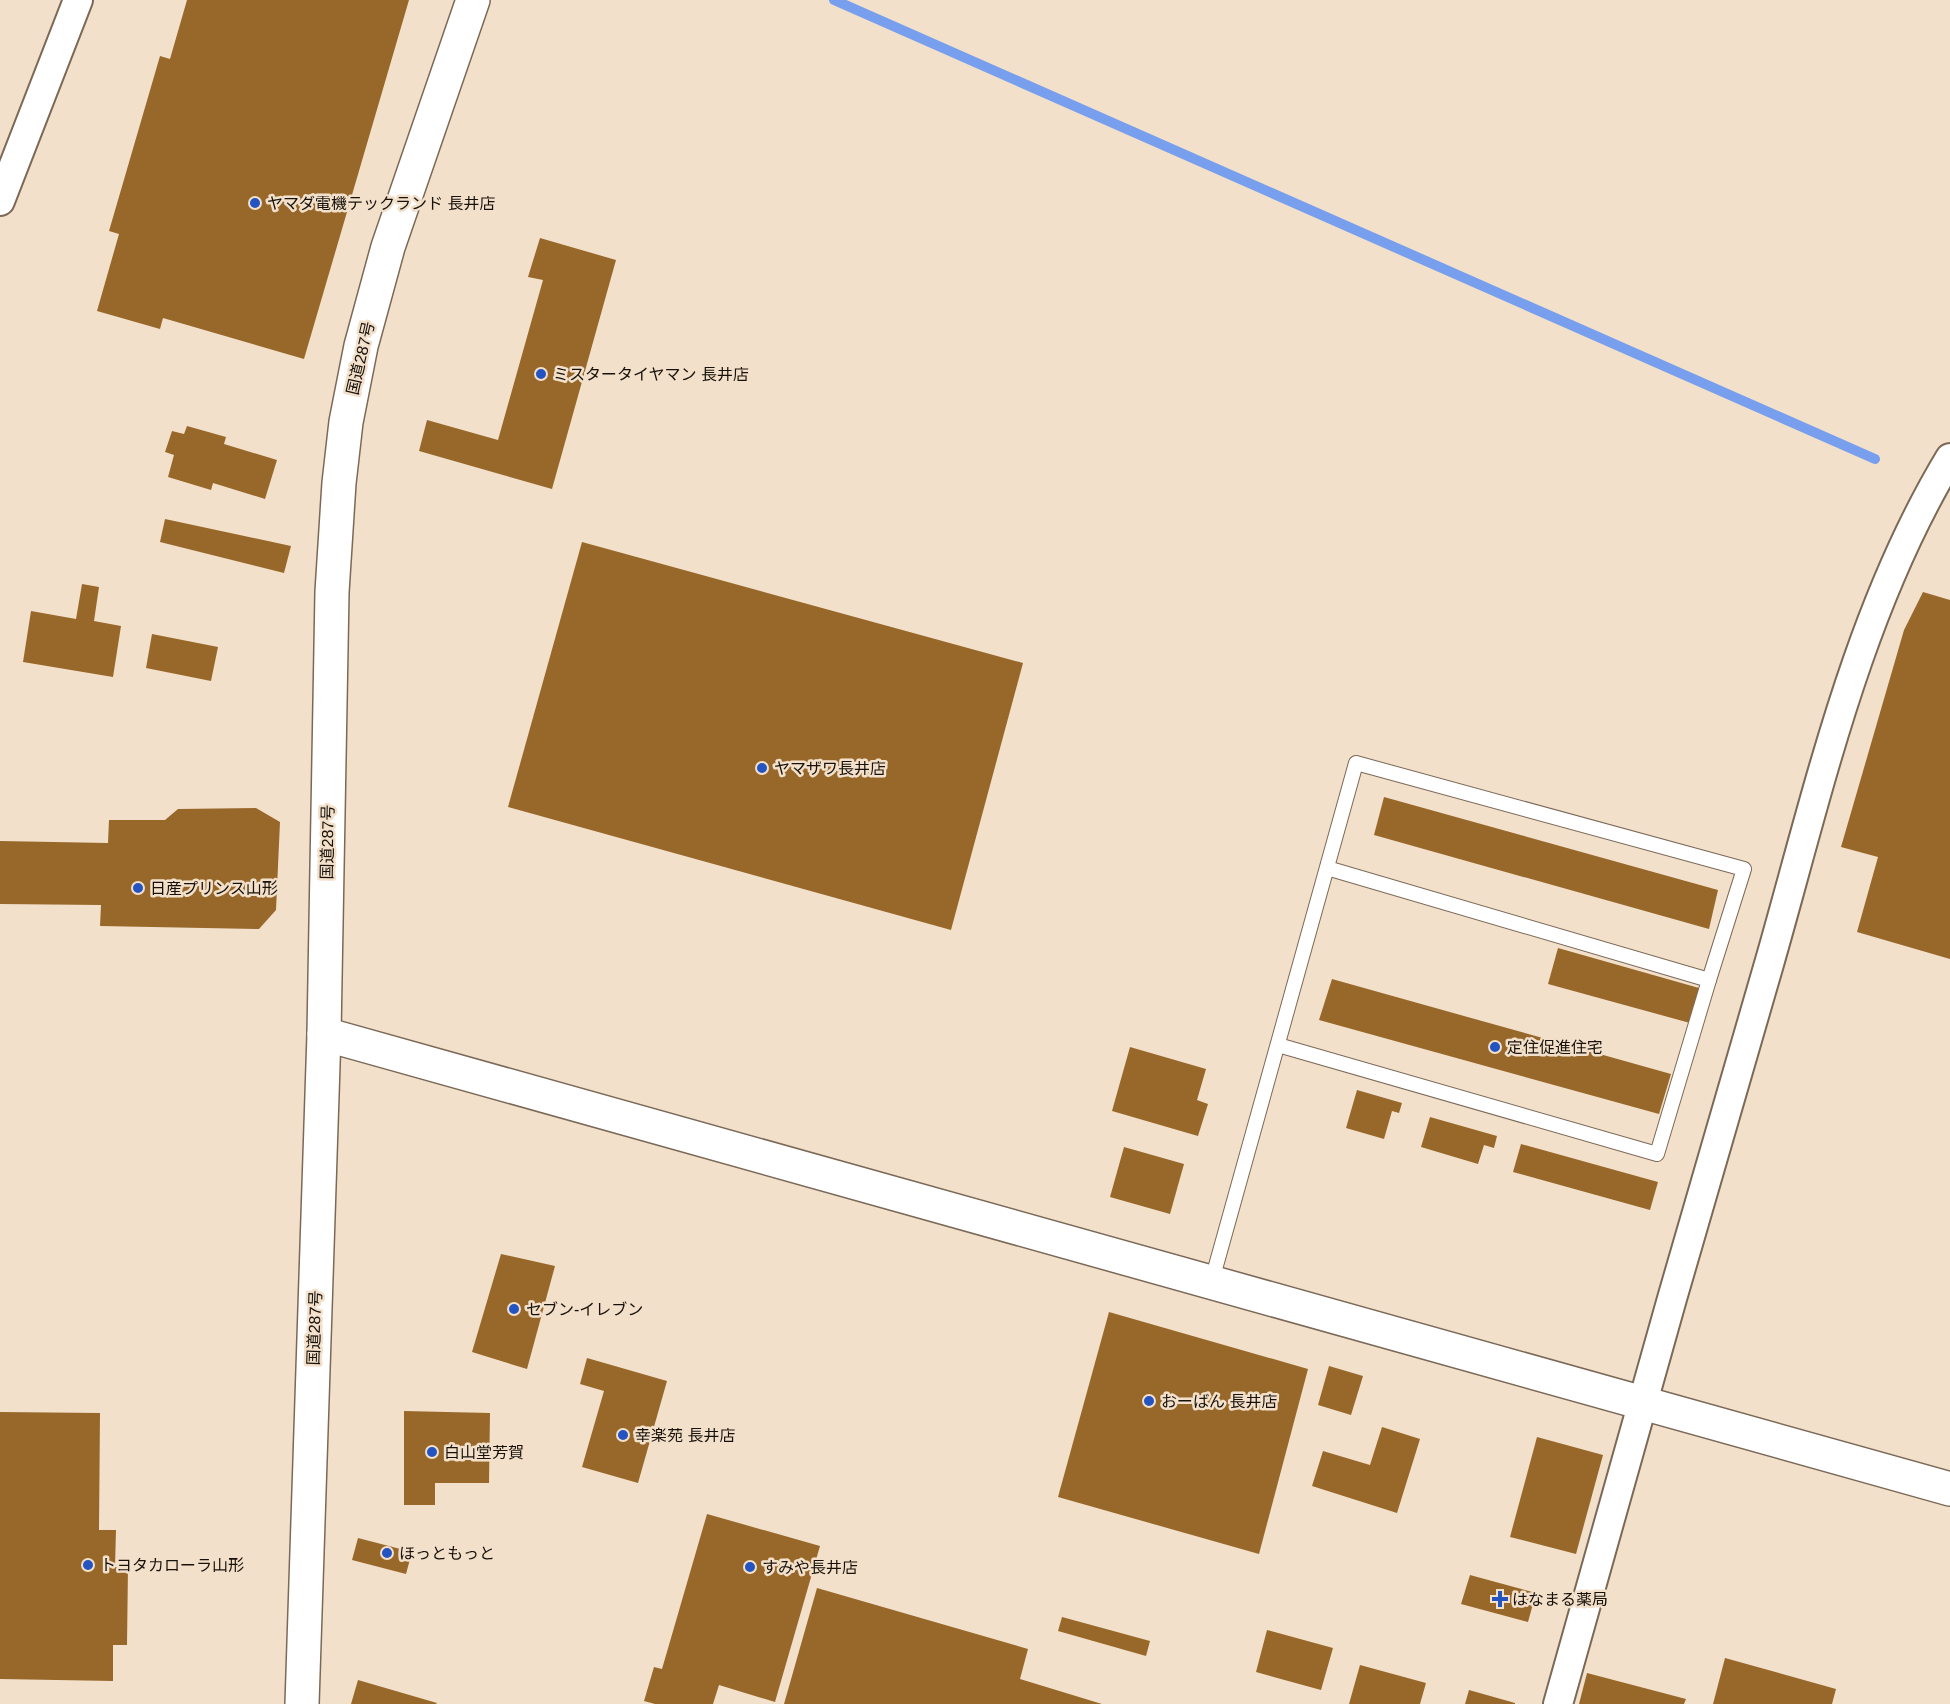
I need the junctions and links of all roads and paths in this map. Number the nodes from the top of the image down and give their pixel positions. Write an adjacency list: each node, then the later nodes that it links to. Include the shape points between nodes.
1 (78, 0): 3 (street)
2 (473, 0): 7 (main road, 国道287号, via 388,247 361,346 346,422 332,592)
3 (0, 201)
4 (1950, 458): 10 (street, via 1923,503 1859,654)
5 (1327, 868): 6 (lane); 6 (lane, via 1356,763 1744,869); 8 (lane)
6 (1709, 980): 8 (lane, via 1657,1154)
7 (324, 1034): 9 (main road); 12 (main road, 国道287号)
8 (1278, 1045): 9 (lane)
9 (1212, 1281): 10 (main road)
10 (1642, 1400): 11 (main road); 13 (street)
11 (1950, 1489)
12 (302, 1704)
13 (1558, 1704)

